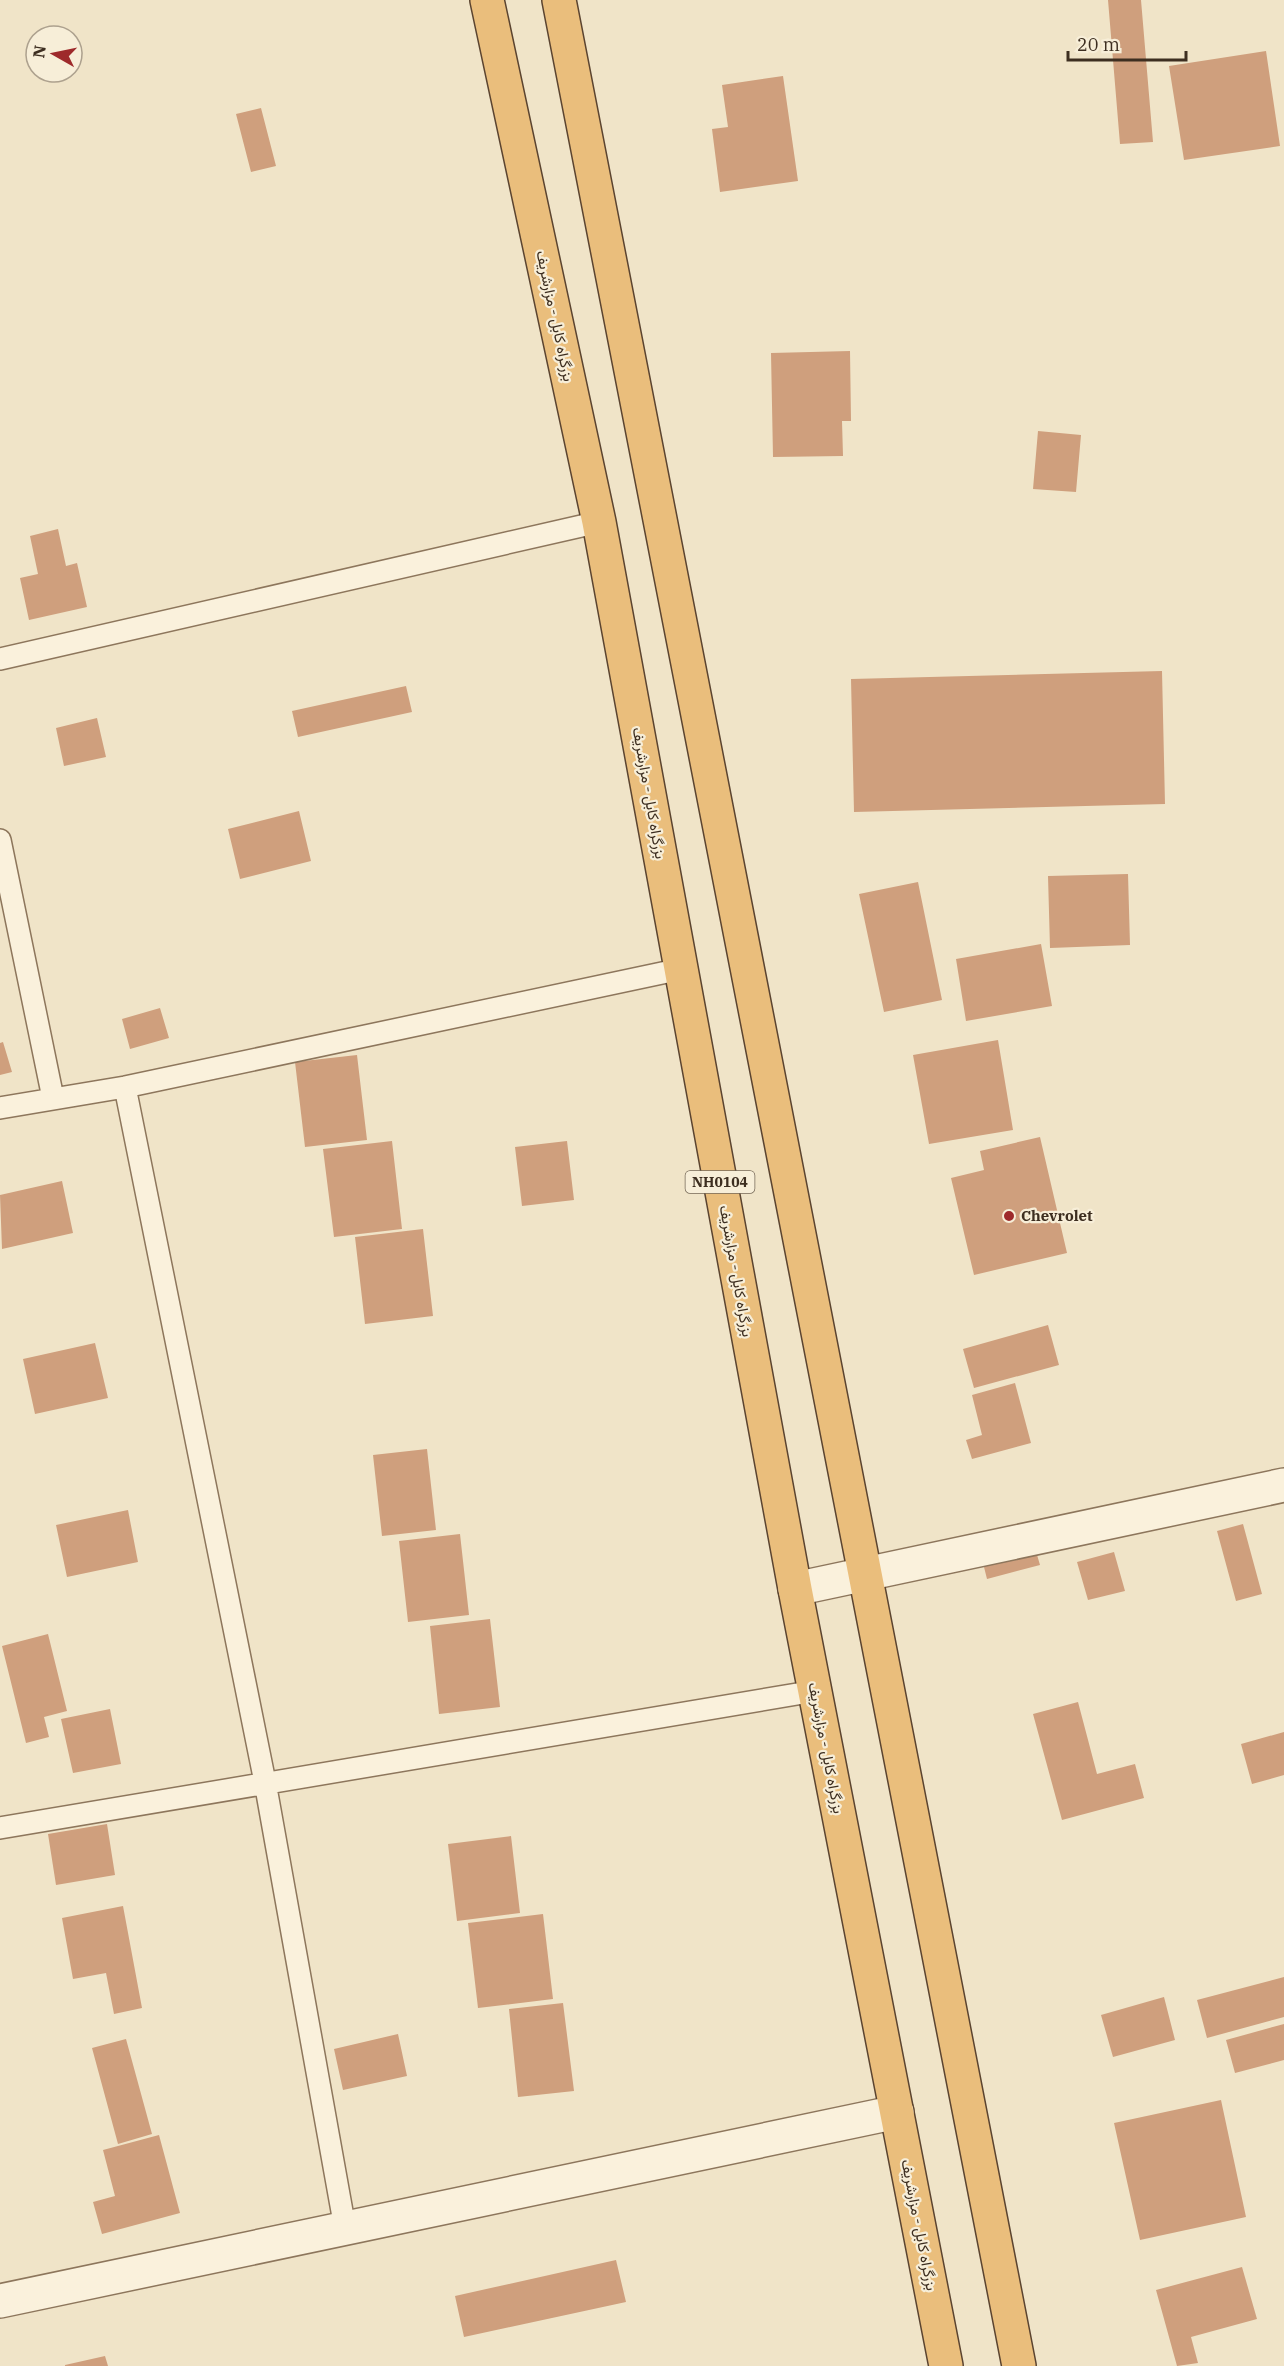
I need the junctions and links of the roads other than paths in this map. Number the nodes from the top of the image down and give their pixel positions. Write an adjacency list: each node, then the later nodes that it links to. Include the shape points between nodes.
1 (487, 0): 3 (highway, بزرگراه کابل - مزارشریف / NH0104)
2 (560, 0): 11 (highway)
3 (599, 522): 4 (lane); 6 (highway, بزرگراه کابل - مزارشریف / NH0104)
4 (0, 659)
5 (0, 840): 8 (lane)
6 (681, 969): 7 (lane); 12 (highway, بزرگراه کابل - مزارشریف / NH0104)
7 (125, 1087): 8 (lane); 14 (lane)
8 (53, 1098): 9 (lane)
9 (0, 1108)
10 (1284, 1485): 11 (street)
11 (865, 1574): 12 (street); 20 (highway)
12 (795, 1590): 13 (highway, بزرگراه کابل - مزارشریف / NH0104)
13 (815, 1691): 14 (lane); 16 (highway, بزرگراه کابل - مزارشریف / NH0104)
14 (265, 1782): 15 (lane); 17 (lane)
15 (0, 1828)
16 (897, 2112): 17 (street); 19 (highway, بزرگراه کابل - مزارشریف / NH0104)
17 (345, 2228): 18 (street)
18 (0, 2301)
19 (946, 2366)
20 (1019, 2366)

